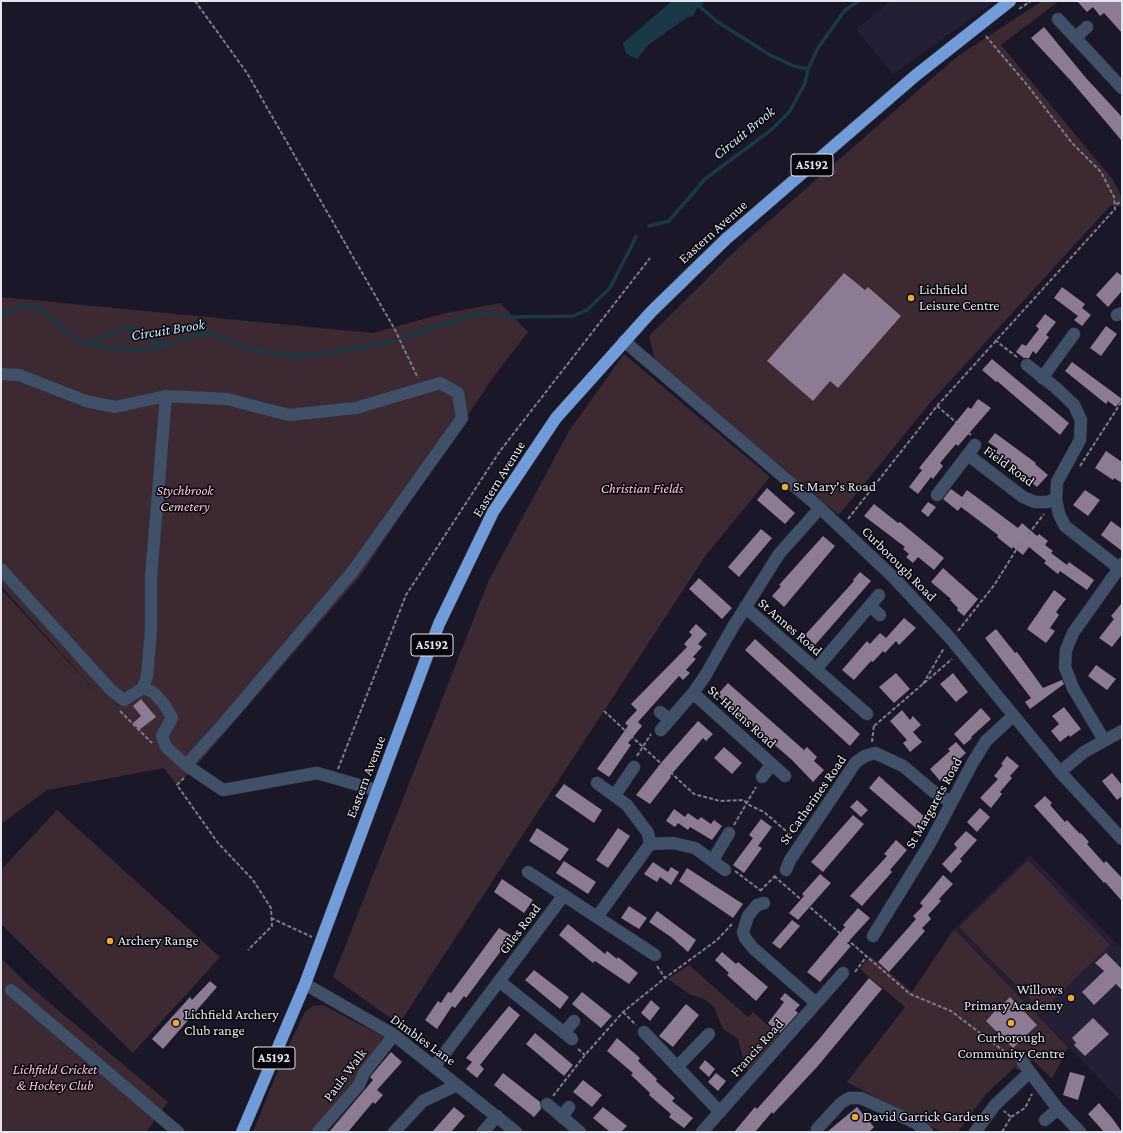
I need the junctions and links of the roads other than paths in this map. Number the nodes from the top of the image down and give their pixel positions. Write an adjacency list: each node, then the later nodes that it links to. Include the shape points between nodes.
1 (1010, 1): 7 (highway, Eastern Avenue / A5192, via 915,76 726,239 676,286)
2 (1058, 18): 4 (street)
3 (1087, 27): 4 (street)
4 (1075, 38): 5 (street)
5 (1122, 88)
6 (1074, 334): 10 (street, via 1062,340)
7 (624, 341): 16 (street, Curborough Road); 40 (highway, Eastern Avenue / A5192, via 556,418 493,512 439,624)
8 (1026, 365): 10 (street, Field Road)
9 (1, 374): 11 (street, via 19,375 86,402 115,407)
10 (1042, 378): 15 (street, Field Road, via 1074,405 1081,420 1080,440 1057,482)
11 (166, 396): 24 (street, via 151,577 151,631 147,676); 35 (street, via 227,399 289,415 356,408 440,383 458,393 462,418 354,571)
12 (975, 445): 13 (street, Field Road)
13 (965, 459): 14 (street); 15 (street, Field Road, via 1023,497 1035,502)
14 (937, 495)
15 (1056, 500): 17 (street, Field Road, via 1059,514 1066,526)
16 (820, 508): 21 (street, via 779,554); 28 (street, Curborough Road, via 894,578 950,638)
17 (1120, 566): 32 (street, via 1073,633 1066,650 1065,667 1073,688)
18 (1, 569): 24 (street, via 111,690 124,700)
19 (879, 595): 20 (street, St Annes Road)
20 (870, 606): 22 (street); 23 (street, St Annes Road)
21 (745, 607): 23 (street, St Annes Road); 25 (street)
22 (880, 614)
23 (816, 669): 26 (street, St Annes Road)
24 (143, 688): 35 (street, via 153,692 172,718 162,736 166,747)
25 (693, 693): 29 (street); 33 (street, St. Helens Road)
26 (865, 708)
27 (660, 712): 29 (street)
28 (1013, 716): 36 (street, Curborough Road); 42 (street, St Margarets Road, via 986,741)
29 (670, 720): 30 (street)
30 (661, 730)
31 (1122, 731): 32 (street)
32 (1104, 740): 36 (street, via 1084,752)
33 (772, 764): 37 (street, St. Helens Road); 38 (street, St. Helens Road)
34 (634, 767): 41 (street)
35 (187, 770): 40 (street, via 223,790 317,772)
36 (1060, 772): 44 (street, Curborough Road)
37 (786, 776)
38 (762, 777)
39 (597, 783): 41 (street)
40 (376, 790): 57 (highway, Eastern Avenue / A5192)
41 (615, 795): 45 (street, via 640,821 648,833)
42 (952, 802): 48 (street, St Catherines Road, via 934,792 903,766 875,753 865,756 856,762 790,860); 53 (street, St Margarets Road, via 886,910)
43 (729, 833): 46 (street)
44 (1122, 839)
45 (650, 844): 46 (street, via 673,843 695,848); 52 (street)
46 (713, 860): 47 (street)
47 (725, 870)
48 (786, 870)
49 (528, 872): 50 (street)
50 (564, 896): 52 (street); 56 (street, Giles Road)
51 (760, 900): 59 (street, via 748,916 743,932 745,938)
52 (597, 917): 54 (street, via 647,944)
53 (873, 936)
54 (655, 955)
55 (843, 973): 59 (street, Francis Road)
56 (499, 982): 60 (street, via 568,1036); 64 (street, Giles Road)
57 (305, 984): 63 (street, Dimbles Lane); 75 (highway, Eastern Avenue / A5192)
58 (11, 990): 74 (street)
59 (816, 1003): 70 (street, Francis Road)
60 (574, 1021)
61 (644, 1032): 65 (street)
62 (709, 1034): 65 (street)
63 (394, 1035): 64 (street, Dimbles Lane); 76 (street, Pauls Walk, via 364,1073 359,1085)
64 (435, 1066): 66 (street, Dimbles Lane)
65 (677, 1067): 70 (street)
66 (457, 1084): 71 (street, Dimbles Lane); 77 (street, via 422,1100)
67 (547, 1104): 72 (street)
68 (569, 1107): 72 (street)
69 (1058, 1109): 73 (street); 84 (street, via 1027,1067); 85 (street)
70 (720, 1112): 81 (street, Francis Road)
71 (497, 1116): 78 (street); 79 (street, Dimbles Lane)
72 (562, 1117): 80 (street)
73 (1046, 1120)
74 (178, 1132)
75 (242, 1132)
76 (318, 1132)
77 (394, 1132)
78 (483, 1132)
79 (516, 1132)
80 (580, 1132)
81 (702, 1132)
82 (818, 1132): 83 (street, via 816,1129 849,1098 861,1098 916,1123)
83 (926, 1132)
84 (974, 1132)
85 (1080, 1132)

